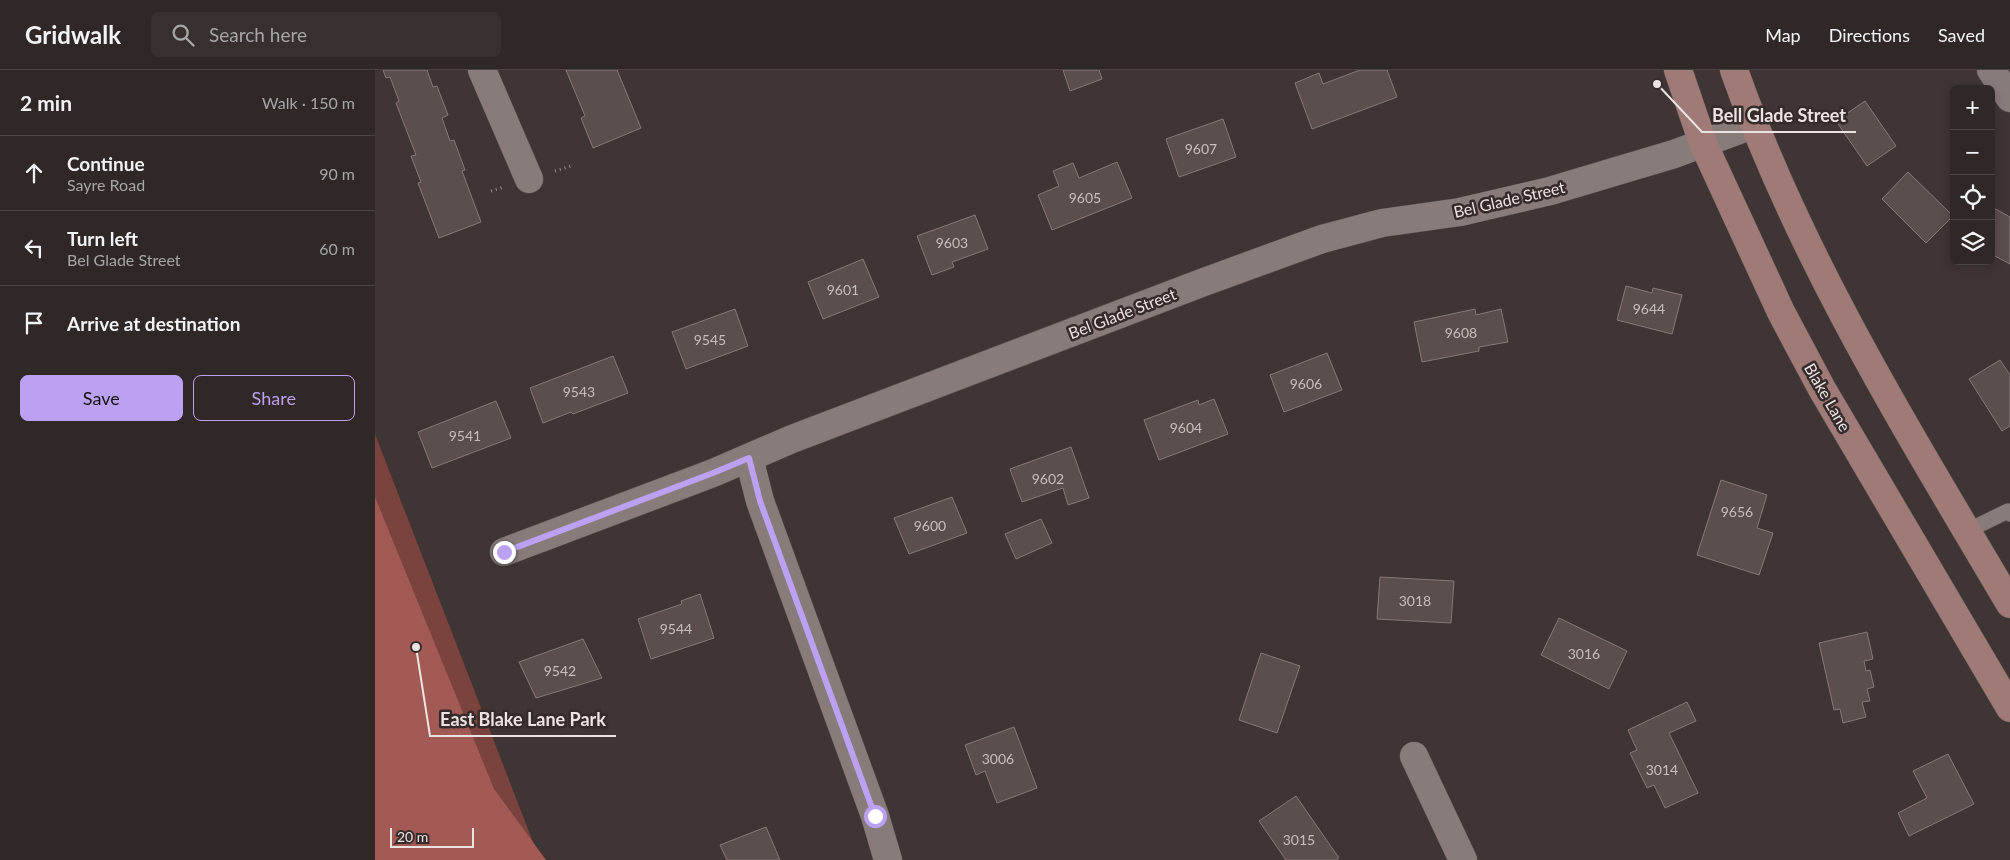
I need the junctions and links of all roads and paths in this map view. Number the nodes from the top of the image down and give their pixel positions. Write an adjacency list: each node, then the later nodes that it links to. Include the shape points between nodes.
1 (482, 70): 8 (street)
2 (1678, 70): 7 (main road, Blake Lane)
3 (1734, 70): 6 (main road)
4 (1991, 70): 5 (street)
5 (2010, 98)
6 (1755, 124): 7 (street, Bel Glade Street); 11 (main road, via 1807,245 1834,298)
7 (1703, 143): 9 (street, Bel Glade Street, via 1551,191 1460,212 1383,223 1322,239 791,439); 14 (main road, Blake Lane, via 1795,338)
8 (529, 179)
9 (749, 458): 12 (street, Bel Glade Street); 16 (street, via 760,501)
10 (2010, 514): 11 (lane, via 2008,511)
11 (1967, 531): 13 (main road)
12 (504, 552)
13 (2010, 604)
14 (2010, 708)
15 (1414, 756): 17 (street)
16 (889, 860)
17 (1463, 860)

